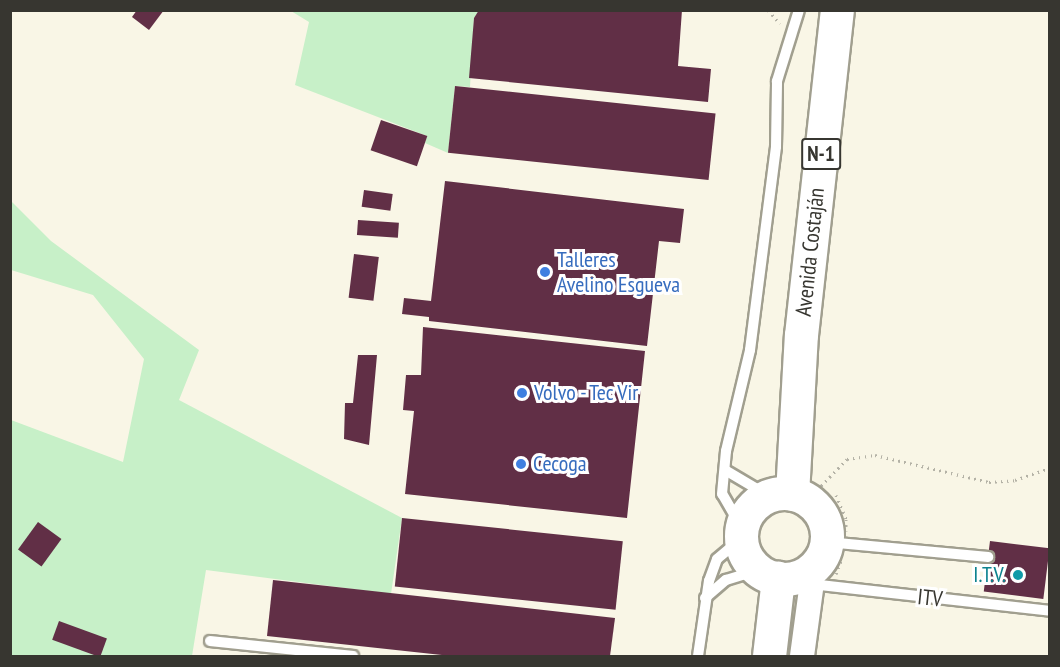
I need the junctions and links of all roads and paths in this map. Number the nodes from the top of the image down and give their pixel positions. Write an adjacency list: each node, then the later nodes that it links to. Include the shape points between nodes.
1 (799, 10): 4 (lane, Avenida Costaján, via 777,81 776,147 752,339)
2 (837, 10): 5 (highway, Avenida Costaján / N-1, via 801,335)
3 (1050, 468): 5 (path, via 1015,480 989,482 875,455 848,459)
4 (725, 470): 5 (lane); 6 (lane, Avenida Costaján, via 722,494)
5 (789, 496): 6 (highway, via 756,503); 8 (highway, via 822,515)
6 (741, 533): 9 (highway, via 744,550); 10 (lane, via 717,559)
7 (988, 557): 8 (lane, ITV)
8 (817, 564): 9 (highway, via 791,578); 11 (lane, ITV); 16 (street)
9 (768, 574): 10 (lane, via 726,580); 15 (highway)
10 (705, 598): 14 (lane)
11 (1050, 611)
12 (210, 641): 13 (lane)
13 (353, 657)
14 (698, 657)
15 (768, 657)
16 (802, 657)

